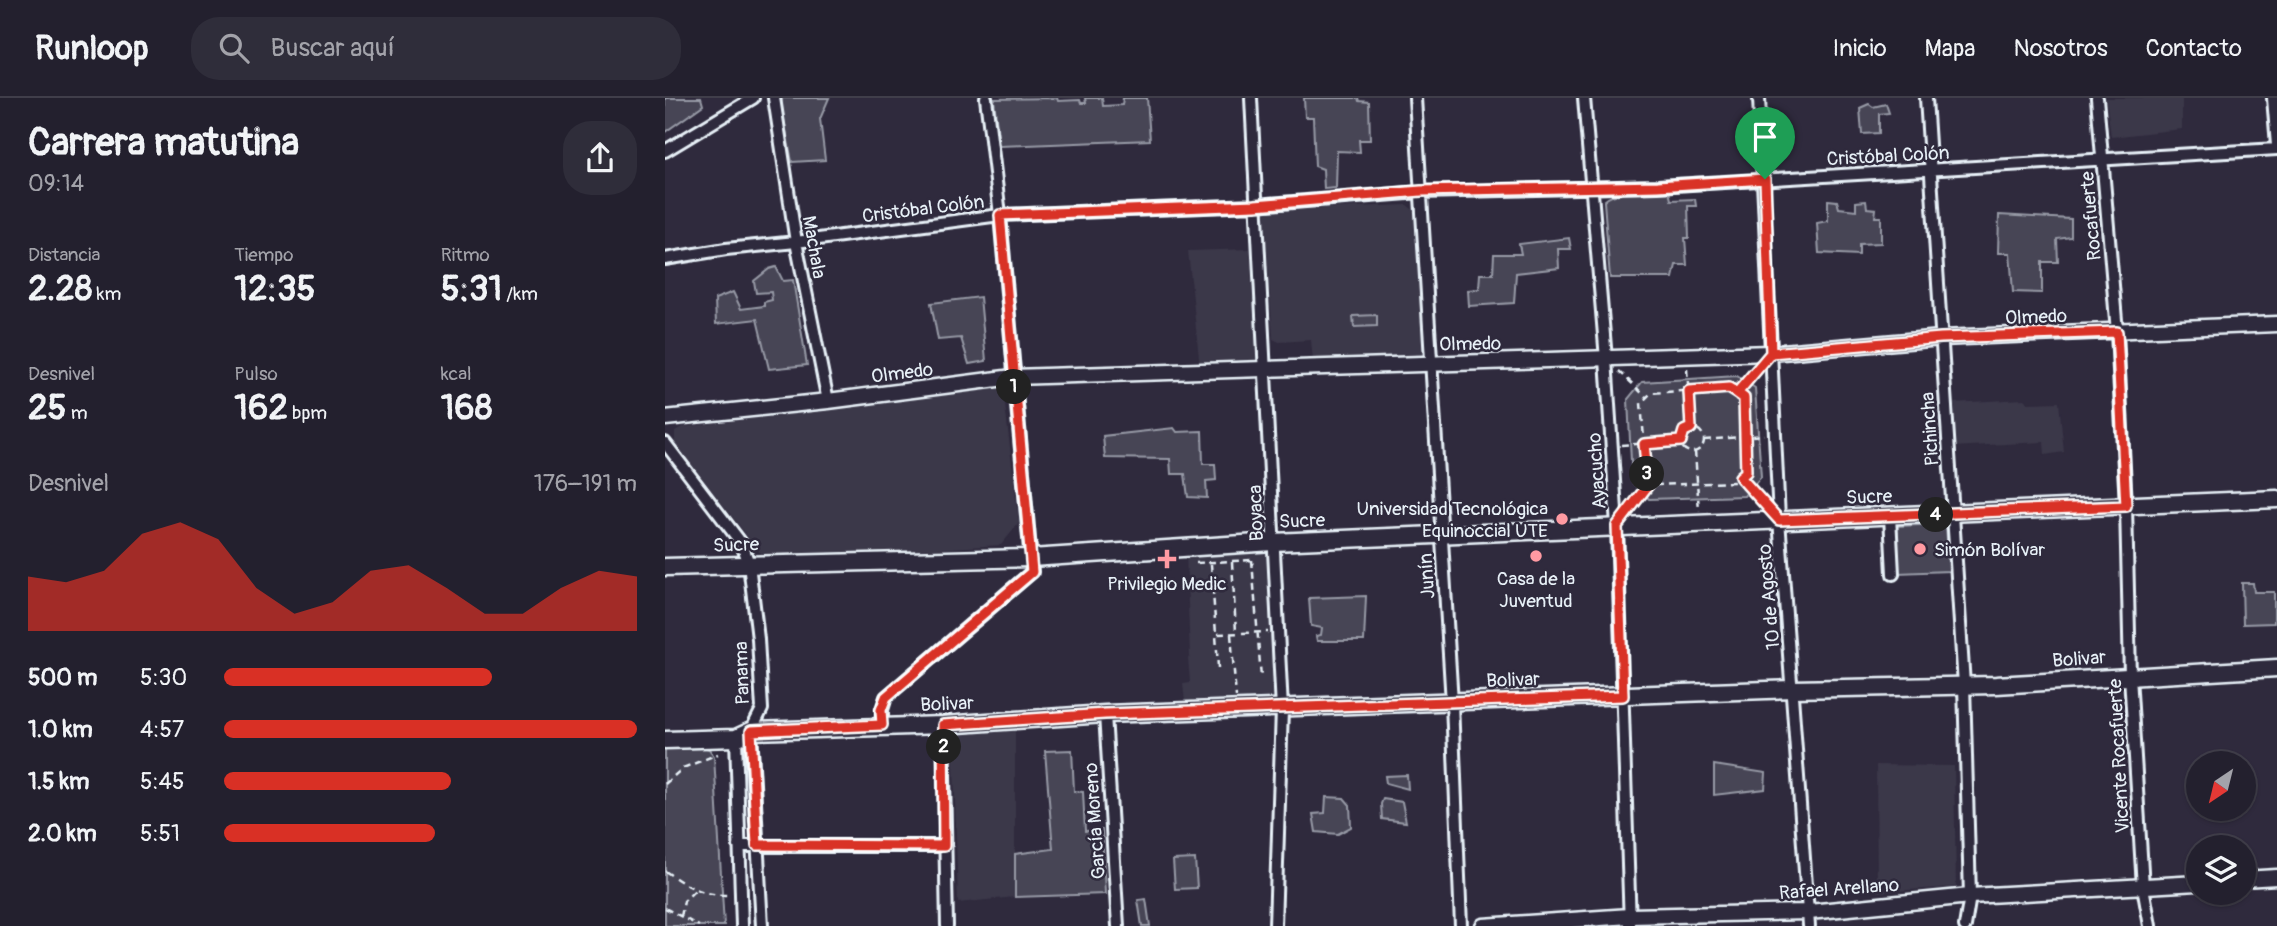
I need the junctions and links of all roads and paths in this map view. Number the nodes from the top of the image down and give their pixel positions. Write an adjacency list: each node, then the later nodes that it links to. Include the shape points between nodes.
1 (753, 98): 12 (street)
2 (773, 98): 20 (street, Machala)
3 (986, 98): 19 (street)
4 (1251, 98): 18 (street, Boyaca)
5 (1415, 98): 17 (street, Junín)
6 (1584, 98): 16 (street, Ayacucho)
7 (1759, 98): 15 (street, 10 de Agosto)
8 (1926, 98): 14 (street, Pichincha)
9 (2097, 98): 13 (street, Rocafuerte)
10 (2273, 98): 11 (street)
11 (2277, 147): 13 (street, Cristóbal Colón)
12 (665, 151)
13 (2103, 160): 14 (street, Cristóbal Colón); 23 (street, Rocafuerte)
14 (1930, 171): 15 (street, Cristóbal Colón); 24 (street, Pichincha)
15 (1765, 179): 16 (street, Cristóbal Colón); 25 (street, 10 de Agosto)
16 (1592, 186): 17 (street, Cristóbal Colón); 27 (street, Ayacucho)
17 (1421, 191): 18 (street, Cristóbal Colón); 28 (street, Junín)
18 (1255, 205): 19 (street, Cristóbal Colón); 29 (street, Boyaca)
19 (1000, 215): 20 (street, Cristóbal Colón); 30 (street)
20 (796, 242): 21 (street, Cristóbal Colón); 34 (street, Machala)
21 (665, 259)
22 (2277, 324): 23 (street, Olmedo)
23 (2117, 332): 24 (street, Olmedo); 49 (street, Vicente Rocafuerte)
24 (1941, 338): 25 (street, Olmedo); 50 (street, Pichincha)
25 (1771, 353): 26 (street, Olmedo); 32 (path); 37 (street, 10 de Agosto)
26 (1687, 357): 27 (street, Olmedo); 31 (path)
27 (1606, 359): 28 (street, Olmedo); 33 (path); 43 (street, Ayacucho)
28 (1431, 363): 29 (street, Olmedo); 55 (street, Junín)
29 (1266, 370): 30 (street, Olmedo); 56 (street, Boyaca)
30 (1013, 377): 34 (street, Olmedo); 57 (street)
31 (1689, 391): 32 (path, via 1729,388); 33 (path); 36 (path)
32 (1737, 393): 38 (path, via 1744,398)
33 (1646, 397): 42 (path, via 1641,404)
34 (828, 401): 35 (street, Olmedo)
35 (665, 418)
36 (1691, 428): 39 (path, via 1701,432); 40 (path, via 1684,431)
37 (1775, 434): 38 (path); 52 (street, 10 de Agosto)
38 (1746, 436): 39 (path); 45 (path, via 1746,472)
39 (1704, 440): 44 (path)
40 (1681, 441): 42 (path); 44 (path, via 1687,451)
41 (665, 443): 61 (street, Panama, via 742,544)
42 (1644, 444): 43 (path); 46 (path, via 1647,474)
43 (1612, 446): 54 (street, Ayacucho)
44 (1695, 451): 47 (path)
45 (1740, 477): 47 (path, via 1735,482); 52 (path)
46 (1652, 480): 47 (path, via 1657,485); 54 (path)
47 (1697, 483): 53 (path)
48 (2277, 499): 49 (main road, Sucre)
49 (2126, 506): 50 (main road, Sucre); 70 (street, Vicente Rocafuerte)
50 (1952, 515): 51 (main road, Sucre); 72 (street, Pichincha)
51 (1890, 516): 52 (main road, Sucre); 63 (street)
52 (1779, 520): 53 (main road, Sucre); 73 (street, 10 de Agosto)
53 (1700, 523): 54 (main road, Sucre)
54 (1617, 526): 55 (main road, Sucre); 74 (street, Ayacucho)
55 (1440, 536): 56 (main road, Sucre); 75 (street, Junín)
56 (1273, 542): 57 (main road, Sucre); 64 (street, Boyaca)
57 (1031, 558): 61 (main road, Sucre); 79 (street, via 1032,572 886,697)
58 (1252, 560): 66 (path)
59 (1232, 561): 65 (path)
60 (1211, 562): 67 (path)
61 (749, 564): 62 (main road, Sucre); 81 (street, Panama, via 762,709)
62 (665, 567)
63 (1893, 574)
64 (1278, 631): 66 (path); 76 (street, Boyaca)
65 (1234, 632): 66 (path); 67 (path); 77 (path)
66 (1258, 632): 71 (path)
67 (1216, 634): 68 (path)
68 (1218, 668)
69 (2277, 668): 70 (main road, Bolivar)
70 (2130, 676): 72 (main road, Bolivar); 92 (street, Vicente Rocafuerte)
71 (1261, 678)
72 (1964, 685): 73 (main road, Bolivar); 95 (street, Pichincha)
73 (1793, 690): 74 (main road, Bolivar); 98 (street, 10 de Agosto)
74 (1623, 696): 75 (main road, Bolivar); 99 (street, Ayacucho)
75 (1452, 703): 76 (main road, Bolivar); 106 (street, Junín)
76 (1282, 709): 77 (main road, Bolivar); 105 (street, Boyaca)
77 (1237, 710): 78 (main road, Bolivar)
78 (1105, 714): 80 (main road, Bolivar); 104 (street, García Moreno)
79 (882, 725): 80 (main road, Bolivar); 81 (main road, Bolivar)
80 (943, 725): 87 (street)
81 (751, 731): 83 (main road); 85 (street, Panama)
82 (665, 740): 83 (main road)
83 (735, 743): 84 (path, via 683,768); 86 (street)
84 (665, 784)
85 (757, 845): 86 (street); 87 (street); 102 (street, Panama)
86 (739, 846): 94 (street)
87 (944, 846): 103 (street)
88 (665, 871): 93 (path)
89 (2277, 877): 90 (street)
90 (2256, 878)
91 (2186, 884): 92 (street, Rafael Arellano)
92 (2143, 887): 95 (street, Rafael Arellano); 109 (street, Vicente Rocafuerte)
93 (695, 890): 94 (path); 97 (path, via 684,901)
94 (740, 895): 101 (street)
95 (1970, 897): 98 (street, Rafael Arellano); 108 (street, Pichincha)
96 (665, 908): 97 (path)
97 (681, 917): 100 (path)
98 (1809, 919): 99 (street, Rafael Arellano)
99 (1630, 921): 107 (street, Rafael Arellano)
100 (699, 926)
101 (742, 926)
102 (762, 926)
103 (947, 926)
104 (1118, 926)
105 (1275, 926)
106 (1461, 926)
107 (1483, 926)
108 (1965, 926)
109 (2150, 926)

